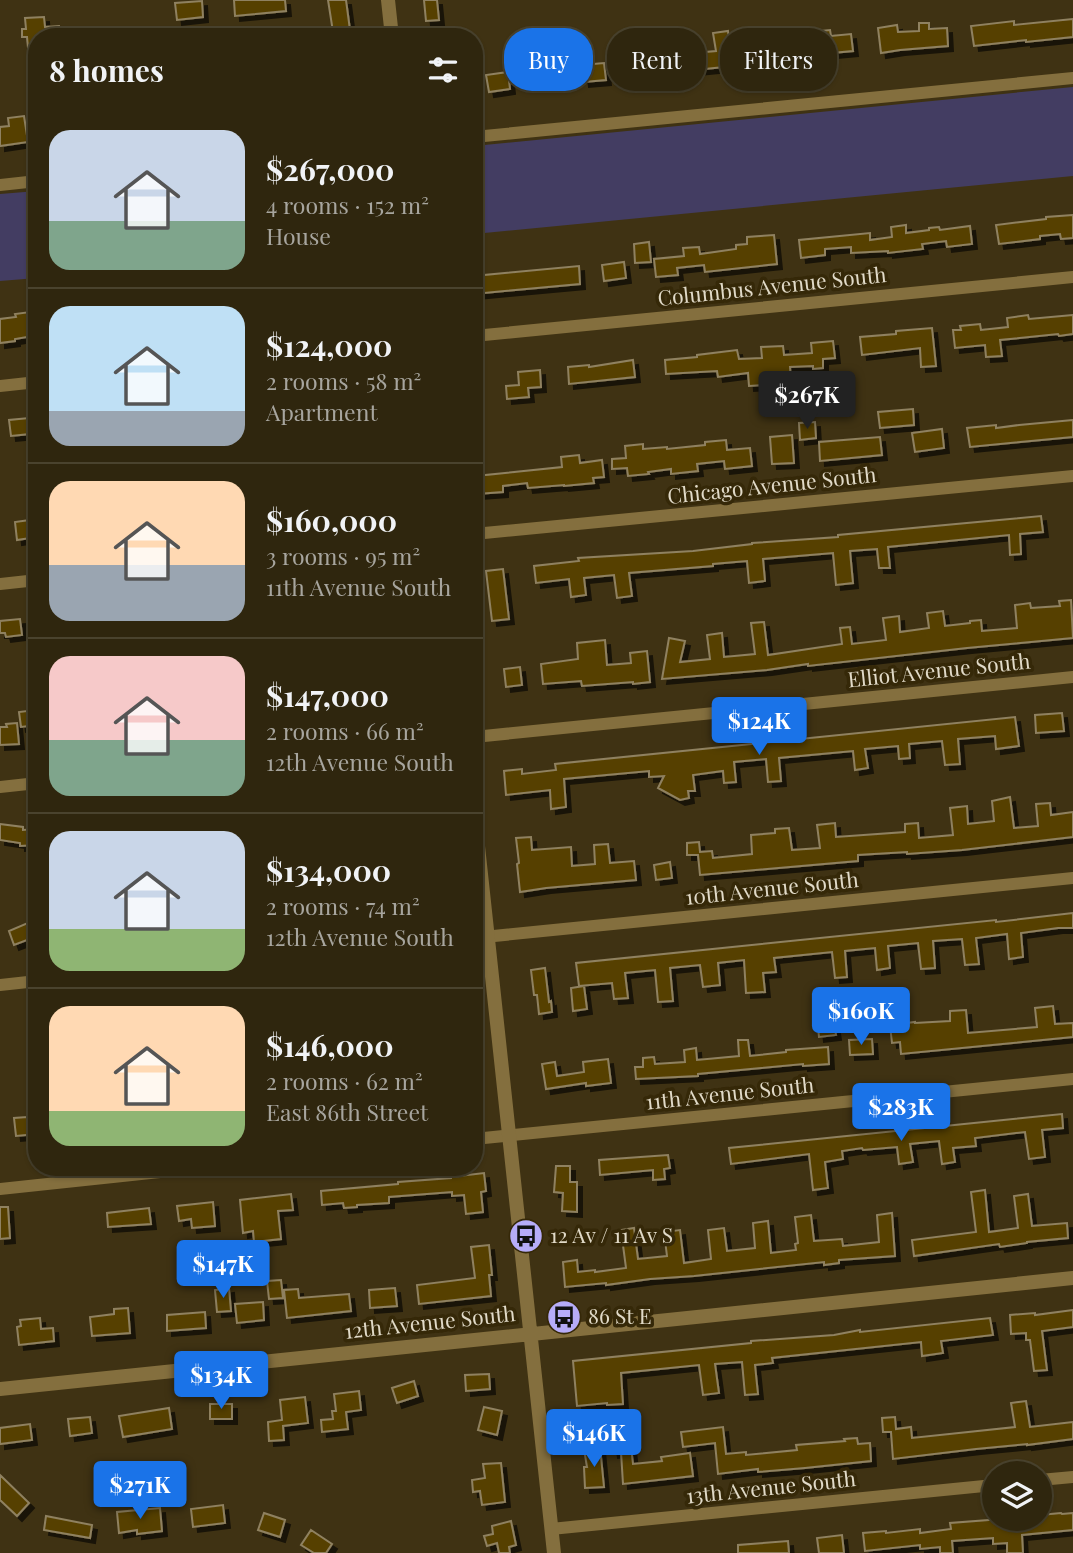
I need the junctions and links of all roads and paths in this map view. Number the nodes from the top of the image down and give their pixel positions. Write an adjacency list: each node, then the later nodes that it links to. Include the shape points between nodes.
1 (388, 0): 2 (street)
2 (391, 28)
3 (1073, 78): 4 (street)
4 (483, 136)
5 (28, 182): 6 (street)
6 (0, 185)
7 (1073, 277): 8 (street, Columbus Avenue South)
8 (483, 334)
9 (28, 383): 10 (street)
10 (0, 386)
11 (1073, 476): 12 (street, Chicago Avenue South)
12 (483, 533)
13 (28, 581): 14 (street)
14 (0, 583)
15 (1073, 677): 16 (street, Elliot Avenue South)
16 (483, 736)
17 (28, 784): 18 (street)
18 (0, 787)
19 (1073, 878): 20 (street, 10th Avenue South)
20 (483, 937)
21 (483, 951): 25 (street)
22 (28, 982): 23 (street)
23 (0, 985)
24 (1073, 1079): 25 (street, 11th Avenue South)
25 (509, 1136): 26 (street, 11th Avenue South); 30 (street)
26 (483, 1138)
27 (122, 1176): 28 (street)
28 (0, 1189)
29 (1073, 1278): 30 (street, 12th Avenue South)
30 (531, 1333): 31 (street, 12th Avenue South); 35 (street)
31 (0, 1389)
32 (1073, 1477): 33 (street)
33 (1052, 1479)
34 (982, 1486): 35 (street, 13th Avenue South)
35 (551, 1530): 36 (street)
36 (554, 1553)

